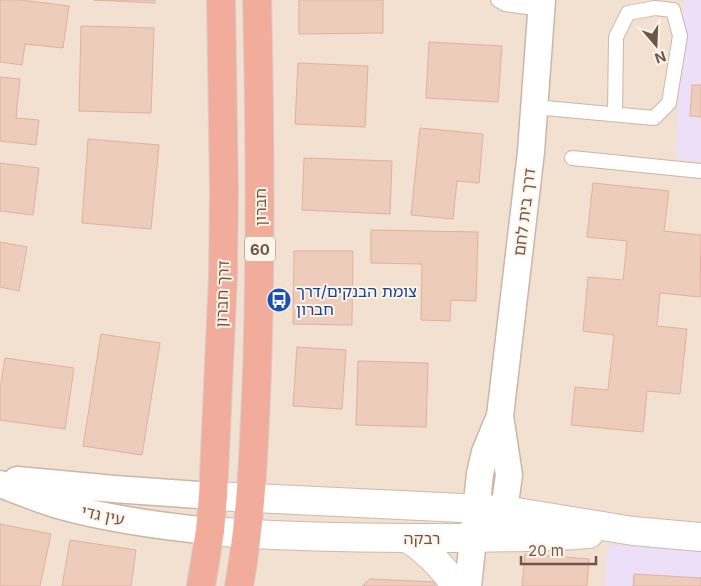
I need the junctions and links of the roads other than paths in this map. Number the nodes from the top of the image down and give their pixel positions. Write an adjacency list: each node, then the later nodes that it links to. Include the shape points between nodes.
1 (220, 0): 12 (highway, דרך חברון / 60, via 223,276)
2 (257, 0): 13 (highway, חברון / 60, via 260,216)
3 (498, 0): 4 (lane, דרך בית לחם, via 512,6)
4 (542, 4): 5 (street, דרך בית לחם)
5 (534, 107): 6 (lane); 9 (street, דרך בית לחם)
6 (615, 114): 6 (lane, via 654,118 669,103 680,36 673,10 655,8 628,13 616,37)
7 (572, 158): 8 (lane)
8 (701, 171)
9 (500, 416): 14 (street, דרך בית לחם, via 485,452); 15 (street, דרך בית לחם, via 509,475)
10 (0, 478): 12 (street, עין גדי)
11 (0, 484): 16 (street, עין גדי, via 57,505 106,517)
12 (213, 496): 13 (street, רבקה); 16 (highway, דרך חברון / 60)
13 (251, 498): 14 (street, רבקה); 18 (highway, חברון / 60)
14 (476, 507): 15 (street, רבקה); 21 (street, דרך בית לחם)
15 (504, 510): 17 (street, רבקה); 21 (street)
16 (210, 531): 18 (street, רבקה); 22 (highway, דרך חברון / 60)
17 (633, 531): 19 (street, רבקה); 21 (street, רבקה)
18 (247, 534): 20 (street, רבקה); 23 (highway, 60)
19 (701, 537)
20 (407, 538): 21 (street, רבקה); 24 (street, via 439,562)
21 (473, 538): 25 (street, דרך בית לחם)
22 (201, 586)
23 (239, 586)
24 (456, 586)
25 (468, 586)

